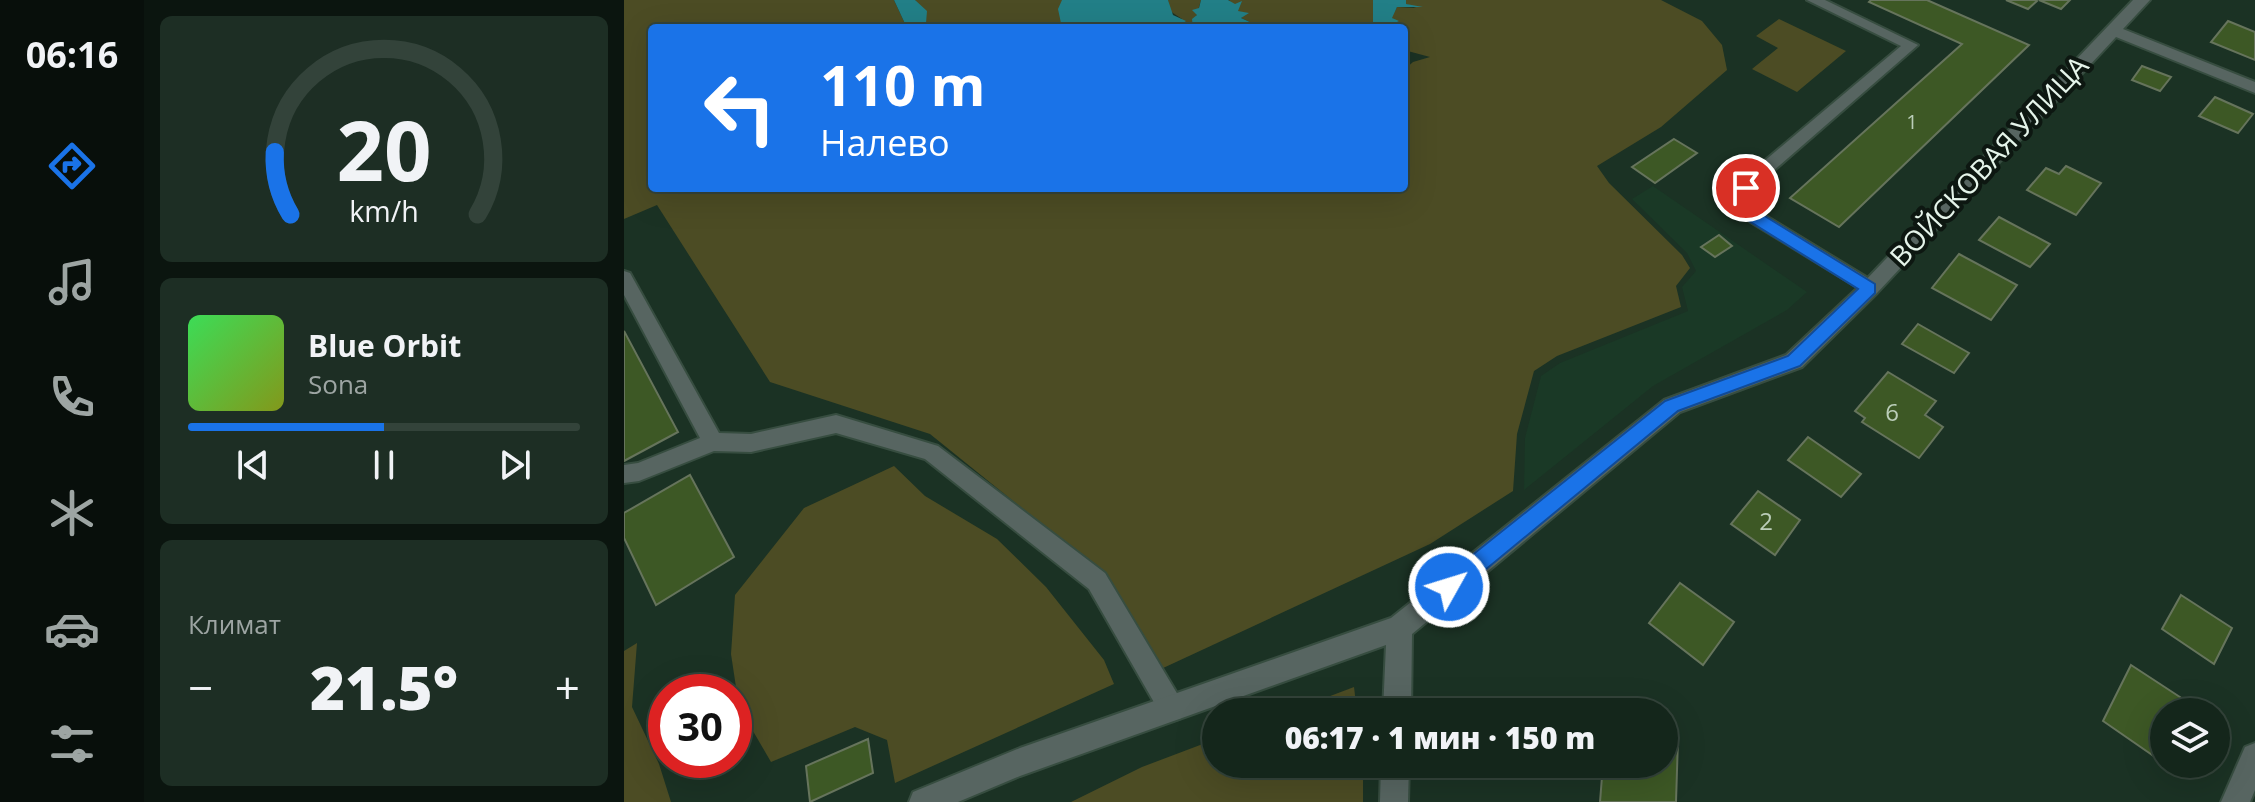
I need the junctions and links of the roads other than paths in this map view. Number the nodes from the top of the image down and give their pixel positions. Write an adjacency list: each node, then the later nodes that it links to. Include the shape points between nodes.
1 (1814, 0): 6 (lane, via 1911,45 1749,183 1743,199 1755,217)
2 (2140, 1): 3 (street, ВОЙСКОВАЯ УЛИЦА)
3 (2112, 30): 4 (street); 6 (street, ВОЙСКОВАЯ УЛИЦА)
4 (2255, 88)
5 (624, 278): 7 (lane)
6 (1870, 288): 9 (street, ВОЙСКОВАЯ УЛИЦА, via 1794,361 1672,406)
7 (713, 442): 8 (lane); 11 (lane, via 751,443 836,424 931,452 1097,581)
8 (624, 474)
9 (1399, 628): 10 (street); 11 (street, ВОЙСКОВАЯ УЛИЦА)
10 (1397, 698)
11 (1172, 709): 14 (street, ВОЙСКОВАЯ УЛИЦА)
12 (2255, 757): 16 (street)
13 (1395, 778): 15 (street)
14 (923, 802)
15 (1394, 802)
16 (2235, 802)

